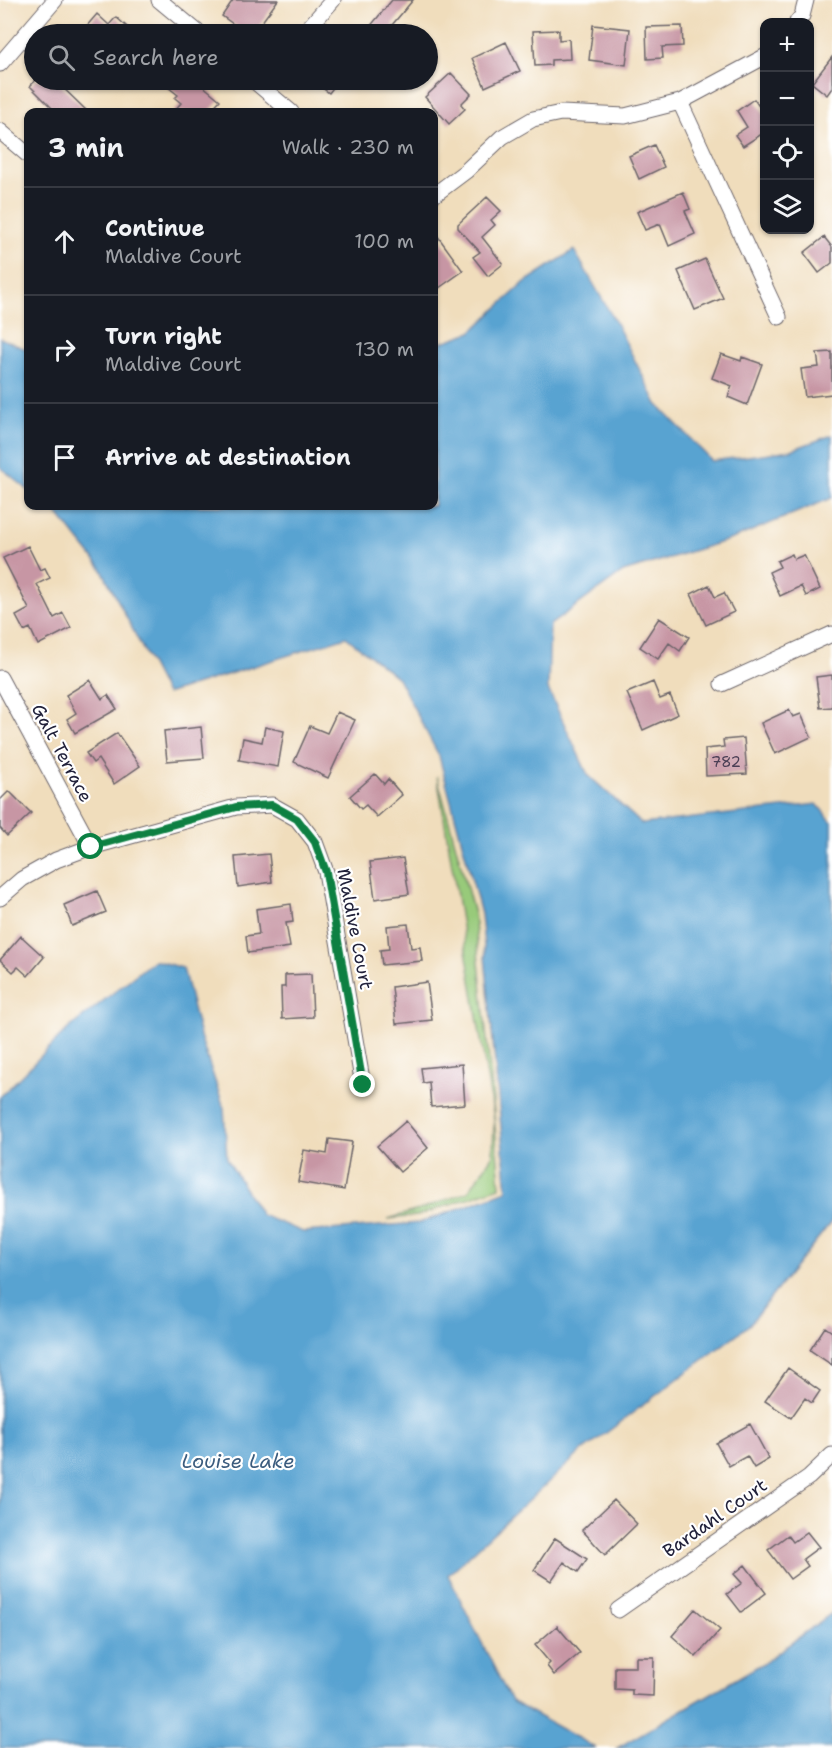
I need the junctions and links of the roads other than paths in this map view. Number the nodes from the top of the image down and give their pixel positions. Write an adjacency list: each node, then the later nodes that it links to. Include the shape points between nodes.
1 (55, 0): 6 (street)
2 (159, 0): 7 (street)
3 (333, 0): 8 (street)
4 (806, 0): 5 (street)
5 (800, 18)
6 (34, 24)
7 (188, 24)
8 (312, 24)
9 (24, 36): 11 (street)
10 (760, 60): 13 (street)
11 (0, 64)
12 (269, 90): 14 (street)
13 (680, 102): 17 (street, via 625,116 561,112 533,119 502,137); 18 (street)
14 (287, 108)
15 (0, 131): 16 (street)
16 (24, 152)
17 (438, 192)
18 (779, 318)
19 (832, 634): 21 (street)
20 (0, 678): 22 (street, Galt Terrace)
21 (722, 684)
22 (91, 847): 23 (street, Maldive Court, via 22,879); 24 (street, Maldive Court, via 236,807 272,805 297,819 315,842 326,872)
23 (0, 898)
24 (363, 1085)
25 (832, 1455): 26 (street, Bardahl Court, via 809,1477)
26 (618, 1610)

